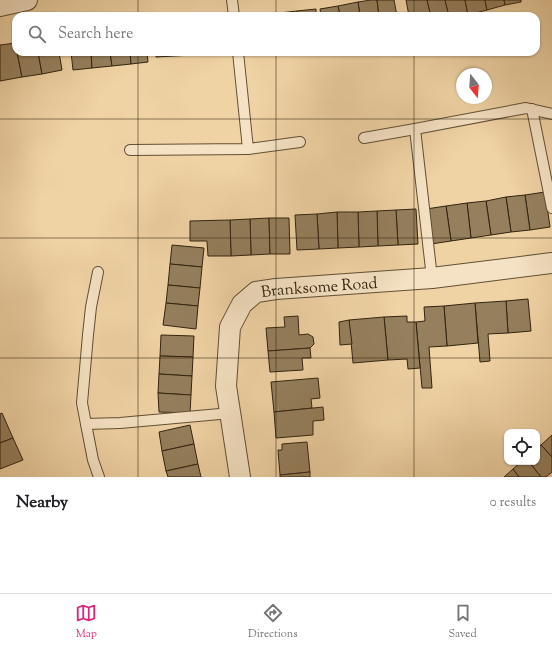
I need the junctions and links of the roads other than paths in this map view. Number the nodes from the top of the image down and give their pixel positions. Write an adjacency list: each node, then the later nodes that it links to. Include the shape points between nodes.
1 (27, 0): 3 (street)
2 (232, 0): 4 (lane)
3 (0, 6)
4 (234, 12)
5 (238, 56): 11 (lane)
6 (532, 109): 7 (lane); 8 (lane); 13 (lane)
7 (552, 114)
8 (415, 129): 9 (lane); 16 (lane)
9 (364, 138)
10 (300, 142): 11 (lane)
11 (248, 149): 12 (lane)
12 (130, 150)
13 (552, 208)
14 (552, 263): 16 (street, Branksome Road)
15 (98, 272): 18 (lane, via 91,306 82,402)
16 (432, 278): 17 (street, Branksome Road, via 256,292 242,304 230,327 226,386)
17 (231, 413): 18 (lane, via 120,424); 20 (street, Branksome Road)
18 (86, 424): 19 (lane)
19 (99, 477)
20 (240, 477)

